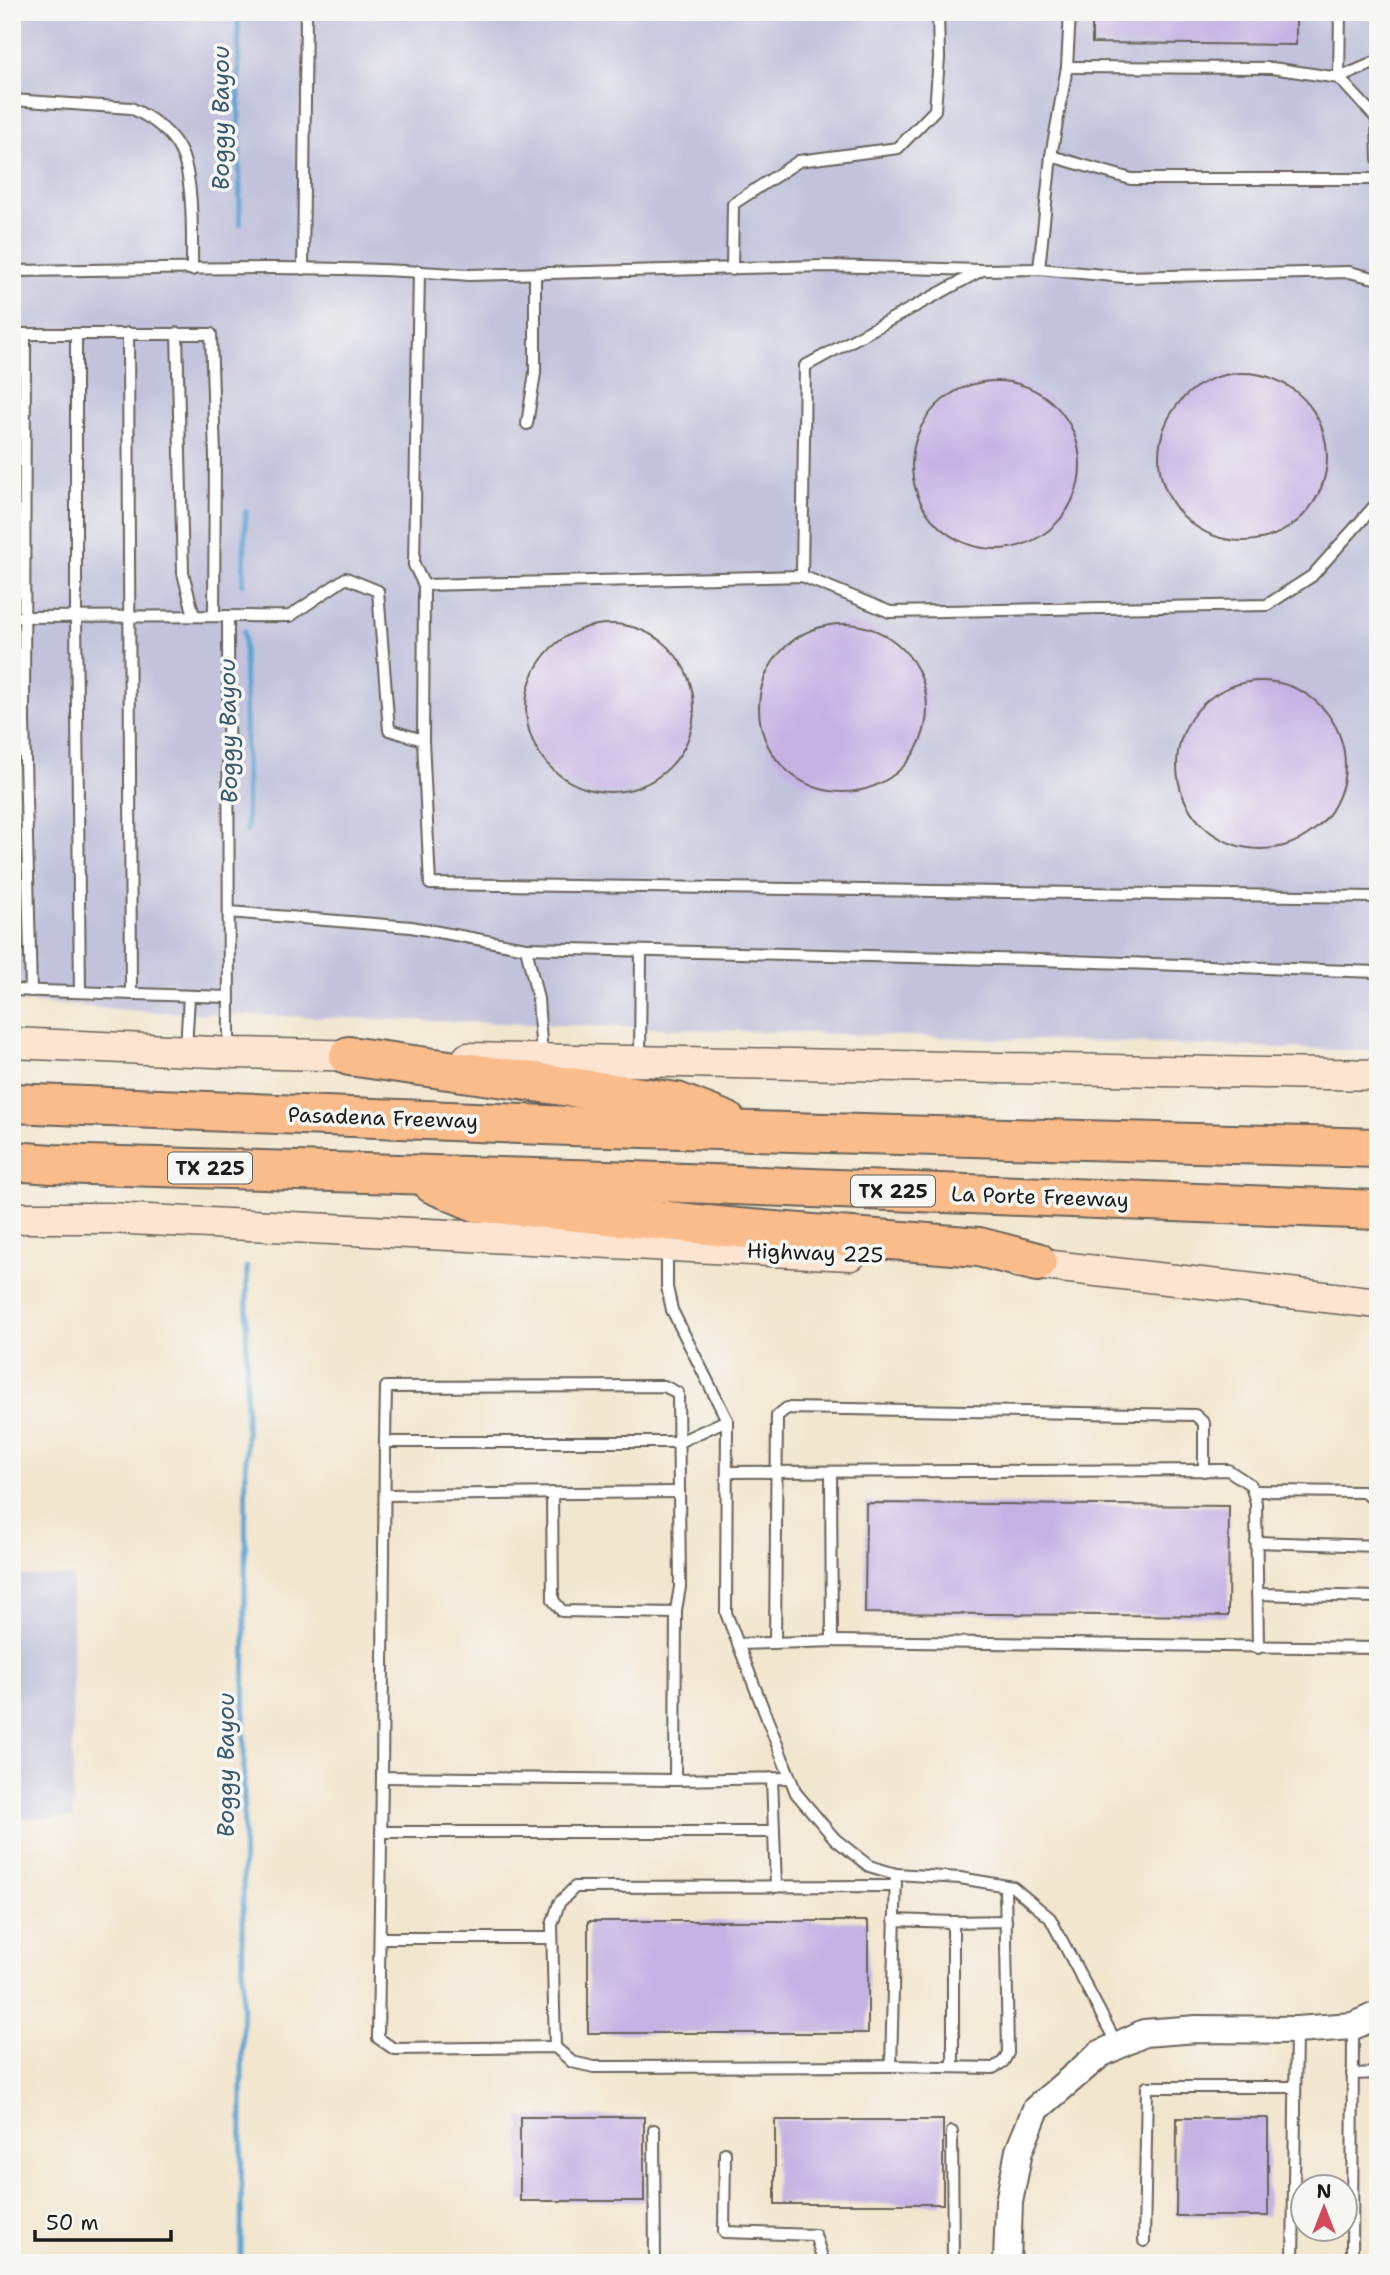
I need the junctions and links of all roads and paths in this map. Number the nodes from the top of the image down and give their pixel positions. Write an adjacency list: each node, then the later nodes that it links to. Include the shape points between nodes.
1 (306, 12): 12 (lane)
2 (938, 12): 15 (lane, via 934,110 898,148 799,161 733,204)
3 (1070, 12): 6 (lane)
4 (1340, 12): 7 (lane)
5 (1378, 61): 7 (lane)
6 (1067, 67): 7 (lane, via 1272,68); 9 (lane)
7 (1339, 78): 10 (lane, via 1377,119)
8 (12, 100): 14 (lane, via 131,108 163,128 181,151 188,183)
9 (1051, 156): 11 (lane, via 1131,179); 13 (lane)
10 (1378, 159)
11 (1378, 179)
12 (303, 269): 14 (lane); 18 (lane)
13 (1039, 269): 16 (lane); 20 (lane, via 1124,277 1349,272)
14 (192, 270): 17 (lane)
15 (732, 270): 16 (lane, via 825,266); 19 (lane)
16 (982, 270): 28 (lane, via 805,366)
17 (12, 271)
18 (419, 271): 19 (lane); 29 (lane, via 414,565)
19 (536, 274): 26 (lane, via 535,373)
20 (1378, 279)
21 (128, 333): 22 (lane); 25 (lane); 36 (lane)
22 (177, 333): 30 (lane, via 183,573); 31 (lane, via 211,334)
23 (12, 334): 24 (lane)
24 (25, 334): 25 (lane); 34 (lane)
25 (76, 334): 35 (lane)
26 (527, 424)
27 (1378, 502): 28 (lane, via 1311,576 1267,605 890,612)
28 (802, 576): 29 (lane)
29 (424, 585): 37 (lane)
30 (194, 616): 31 (lane); 36 (lane)
31 (214, 616): 32 (lane)
32 (228, 616): 37 (lane, via 290,617 346,578 378,591 389,730); 39 (lane)
33 (12, 617): 34 (lane)
34 (25, 617): 35 (lane); 44 (lane)
35 (76, 617): 36 (lane); 45 (lane)
36 (128, 617): 46 (lane)
37 (423, 740): 38 (lane, via 430,884)
38 (1378, 897)
39 (229, 912): 40 (lane, via 411,927); 48 (lane)
40 (526, 948): 41 (lane); 53 (lane, via 538,999)
41 (641, 951): 42 (lane); 54 (lane)
42 (1378, 972)
43 (12, 990): 44 (lane)
44 (31, 991): 45 (lane)
45 (80, 992): 46 (lane)
46 (131, 994): 47 (lane)
47 (189, 996): 48 (lane); 50 (lane)
48 (228, 997): 51 (lane)
49 (12, 1042): 50 (main road)
50 (186, 1051): 51 (main road)
51 (229, 1053): 52 (main road)
52 (349, 1055): 53 (main road); 57 (highway, via 677,1102)
53 (542, 1060): 54 (main road)
54 (640, 1062): 55 (main road)
55 (1378, 1075)
56 (12, 1103): 57 (highway, Pasadena Freeway)
57 (754, 1132): 58 (highway)
58 (1378, 1148)
59 (12, 1161): 60 (highway, TX 225)
60 (409, 1174): 61 (highway, La Porte Freeway / TX 225); 64 (highway, via 476,1202 979,1247)
61 (1378, 1210)
62 (12, 1218): 63 (main road, Highway 225, via 109,1218)
63 (667, 1247): 64 (main road, Highway 225); 66 (lane, via 672,1310)
64 (1037, 1262): 65 (main road, Highway 225)
65 (1378, 1303)
66 (727, 1420): 68 (lane); 70 (lane)
67 (385, 1442): 68 (lane); 68 (lane, via 386,1387 650,1386 678,1393); 76 (lane)
68 (679, 1442): 74 (lane)
69 (1204, 1471): 71 (lane, via 1204,1423 1195,1415 787,1408 777,1416); 72 (lane); 73 (lane, via 1228,1471)
70 (727, 1472): 71 (lane); 85 (lane, via 726,1613)
71 (776, 1472): 72 (lane); 84 (lane)
72 (831, 1472): 83 (lane)
73 (1253, 1491): 77 (lane, via 1363,1492); 78 (lane)
74 (680, 1492): 75 (lane); 82 (lane)
75 (552, 1493): 76 (lane); 82 (lane, via 553,1600 562,1611)
76 (385, 1496): 88 (lane)
77 (1378, 1503)
78 (1256, 1542): 79 (lane); 80 (lane)
79 (1378, 1546)
80 (1257, 1594): 81 (lane); 86 (lane)
81 (1378, 1597)
82 (676, 1613): 91 (lane)
83 (832, 1641): 84 (lane); 86 (lane)
84 (775, 1643): 85 (lane)
85 (738, 1644): 90 (lane)
86 (1258, 1648): 87 (lane)
87 (1378, 1648)
88 (382, 1777): 91 (lane); 92 (lane)
89 (772, 1778): 90 (lane); 91 (lane); 93 (lane)
90 (790, 1778): 94 (lane, via 796,1793 835,1839)
91 (675, 1780)
92 (382, 1832): 93 (lane); 100 (lane)
93 (774, 1832): 96 (lane)
94 (896, 1880): 95 (lane, via 960,1878); 96 (lane); 97 (lane)
95 (1005, 1886): 98 (lane); 105 (lane, via 1013,1887 1050,1918)
96 (776, 1887): 101 (lane, via 575,1888 559,1903)
97 (894, 1920): 99 (lane); 107 (lane)
98 (1006, 1921): 99 (lane); 108 (lane, via 1008,2053 993,2067)
99 (953, 1922): 108 (lane)
100 (380, 1938): 101 (lane); 106 (lane, via 378,2038 394,2049)
101 (552, 1938): 106 (lane)
102 (1378, 2015): 103 (street)
103 (1353, 2026): 104 (street); 110 (lane)
104 (1297, 2029): 105 (street, via 1144,2033); 111 (lane)
105 (1118, 2046): 119 (street, via 1100,2054 1036,2109 1019,2151 1009,2202)
106 (555, 2047): 107 (lane, via 572,2062 594,2067)
107 (891, 2066): 108 (lane)
108 (953, 2067)
109 (1378, 2073): 110 (lane)
110 (1352, 2074): 121 (lane)
111 (1295, 2087): 115 (lane, via 1147,2087); 120 (lane)
112 (654, 2130): 116 (lane)
113 (952, 2132): 118 (lane)
114 (725, 2153): 117 (lane, via 724,2232 815,2235)
115 (1144, 2241)
116 (655, 2263)
117 (824, 2263)
118 (953, 2263)
119 (1007, 2263)
120 (1293, 2263)
121 (1352, 2263)

